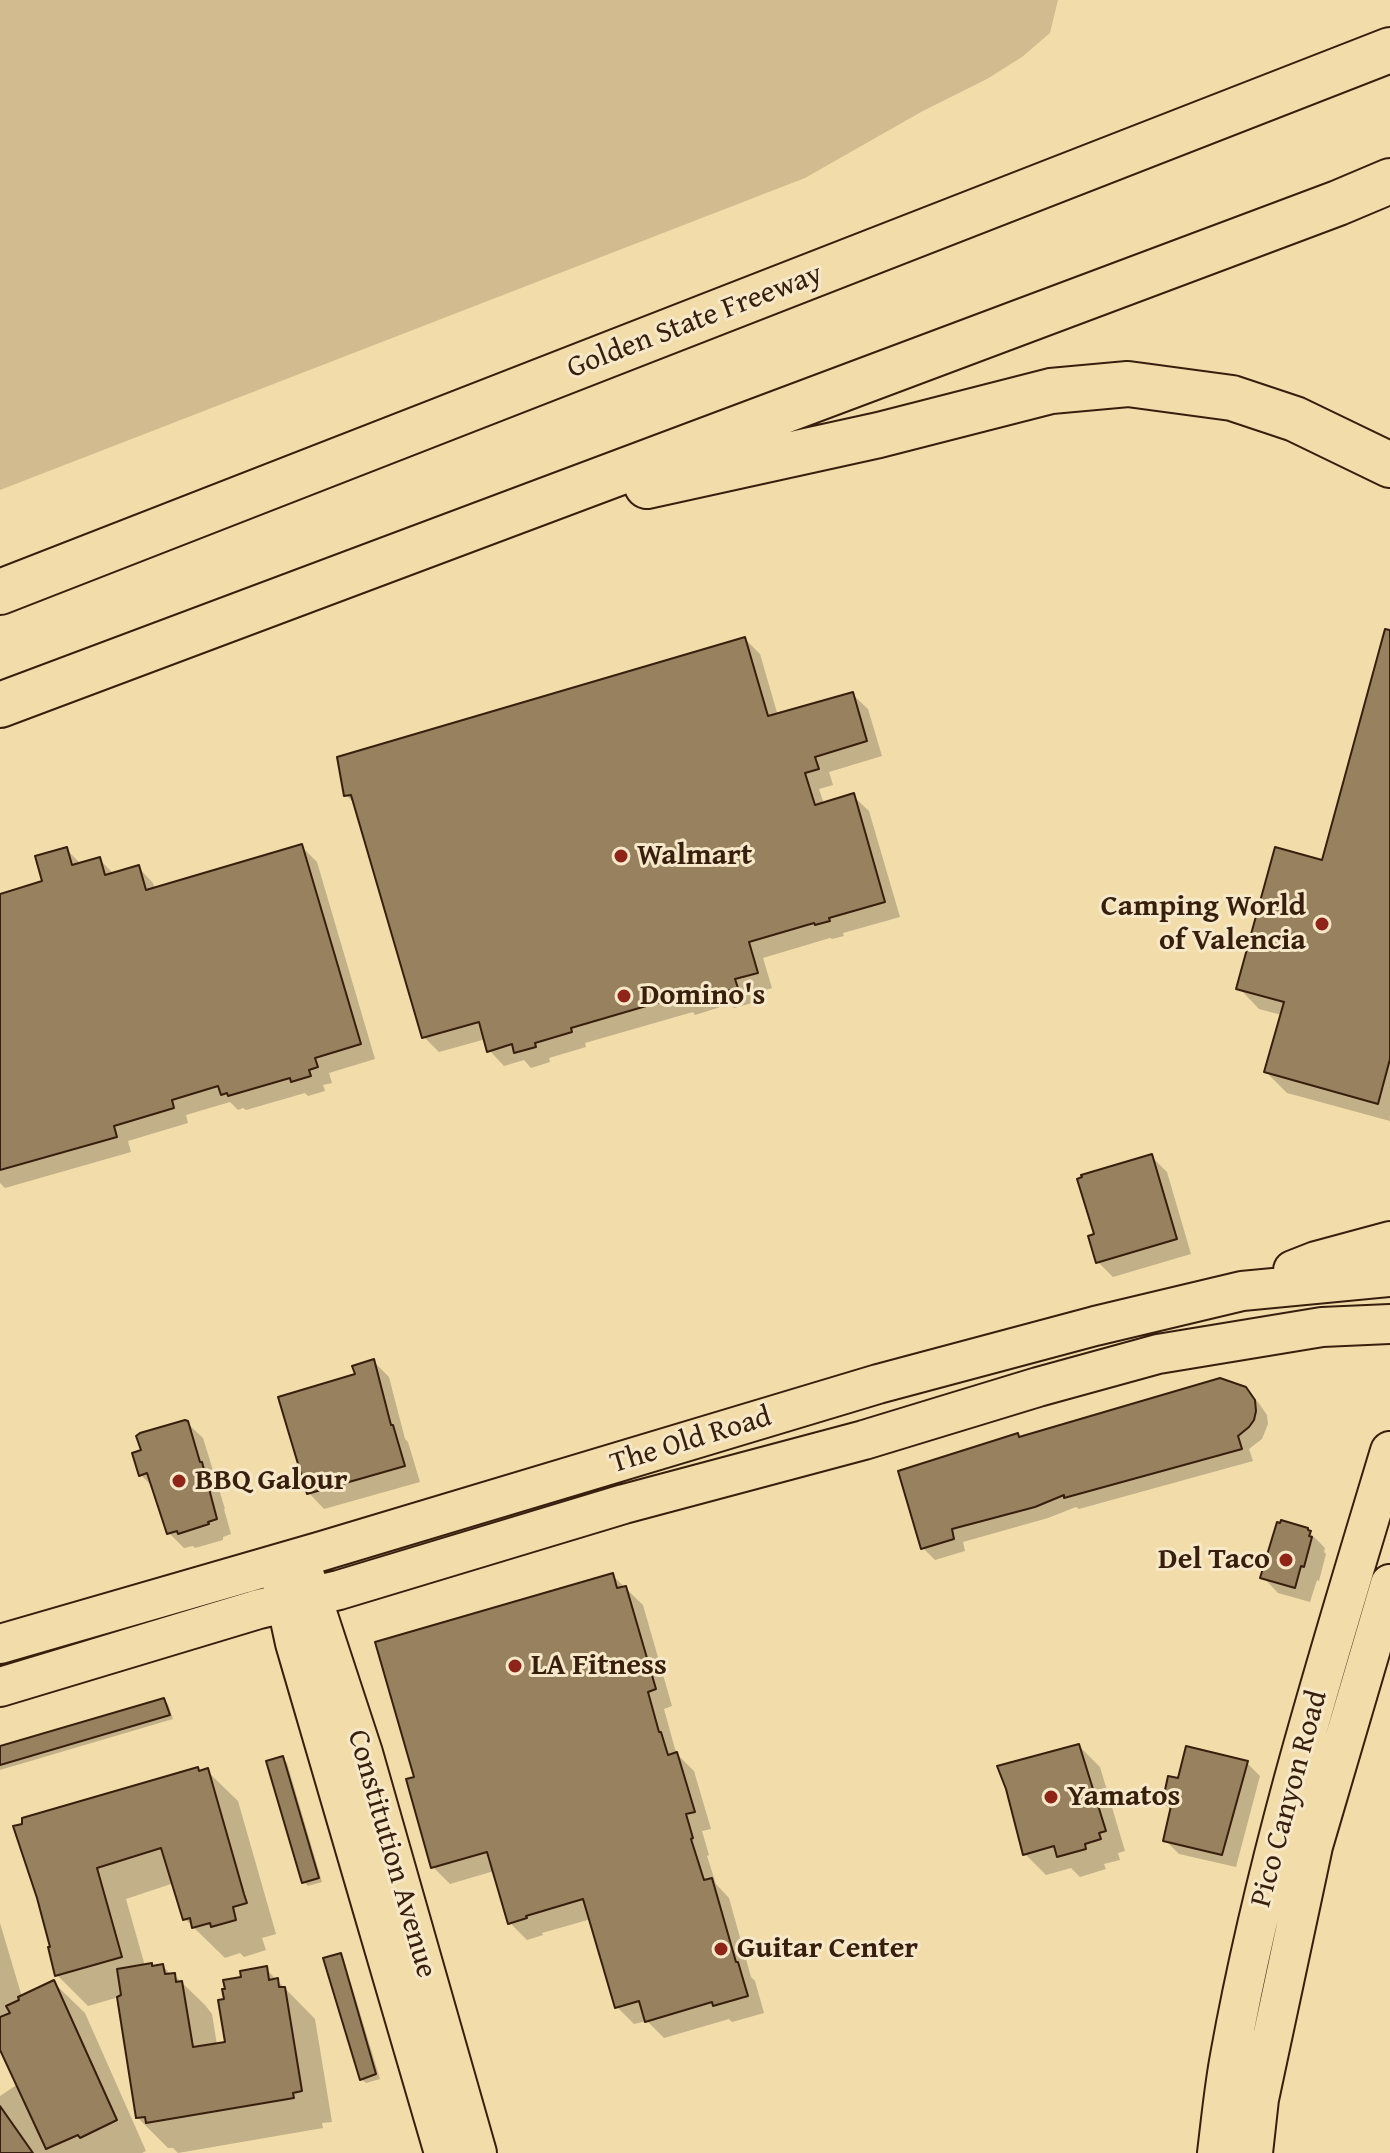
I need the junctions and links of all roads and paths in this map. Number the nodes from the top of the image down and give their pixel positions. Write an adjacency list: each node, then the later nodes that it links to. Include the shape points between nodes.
1 (1390, 50): 5 (highway, Golden State Freeway)
2 (1390, 181): 4 (highway)
3 (1390, 465): 4 (highway, via 1295,419 1232,398 1128,384 1051,391 879,435)
4 (493, 520): 6 (highway)
5 (0, 592)
6 (0, 705)
7 (1390, 1241): 9 (main road, via 1316,1261)
8 (1390, 1277): 9 (main road, The Old Road)
9 (1242, 1291): 12 (main road, The Old Road, via 878,1384)
10 (1390, 1324): 14 (main road, The Old Road, via 1322,1327 1158,1354)
11 (1390, 1451): 19 (main road, Pico Canyon Road, via 1266,1884 1229,2060)
12 (289, 1560): 14 (main road, Constitution Avenue); 15 (main road, The Old Road)
13 (1390, 1584): 20 (main road, Pico Canyon Road, via 1313,1846 1259,2099)
14 (299, 1600): 16 (main road, The Old Road); 17 (main road, Constitution Avenue, via 295,1643); 18 (main road, Constitution Avenue, via 363,1753)
15 (0, 1644)
16 (0, 1687)
17 (444, 2153)
18 (477, 2153)
19 (1217, 2153)
20 (1253, 2153)

